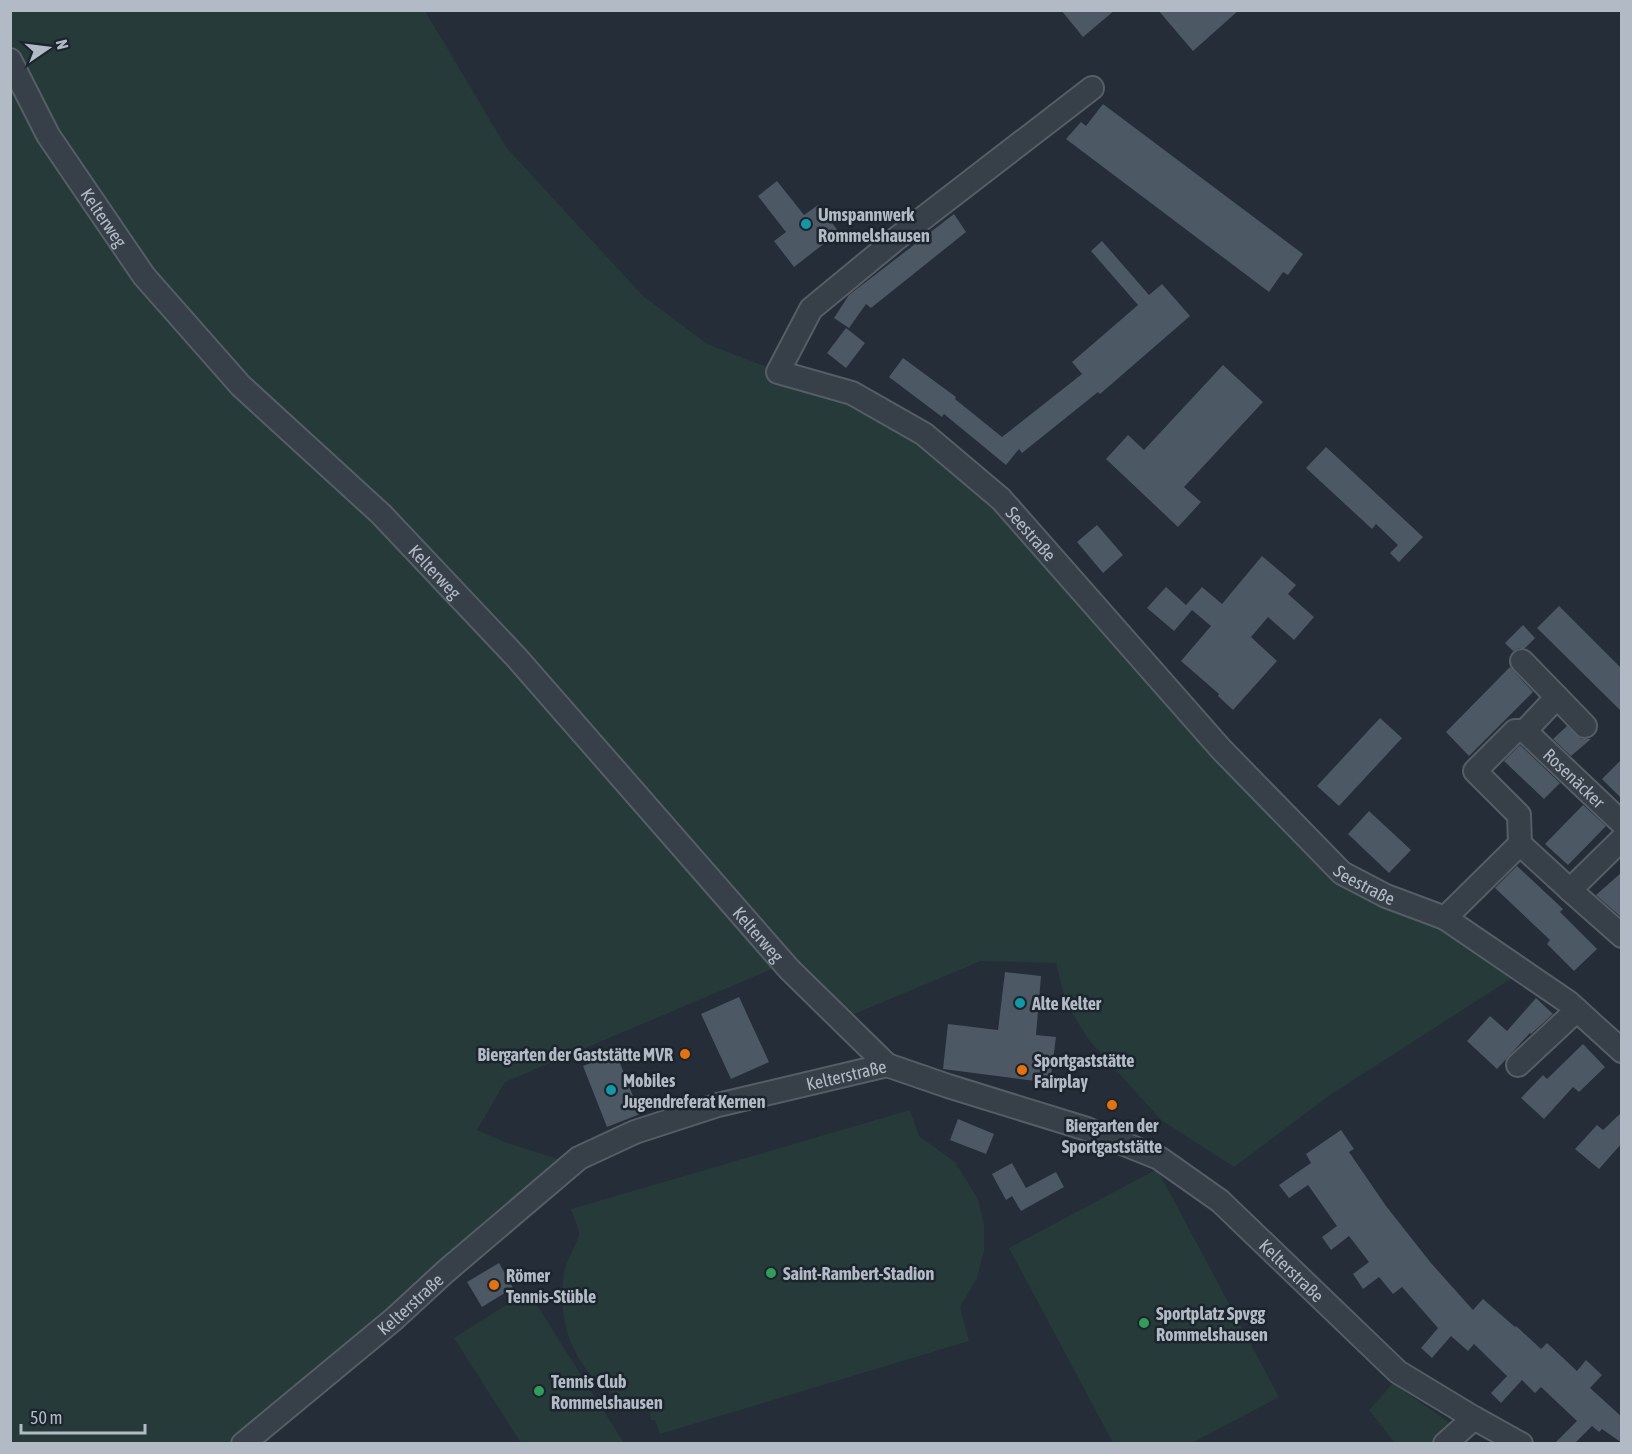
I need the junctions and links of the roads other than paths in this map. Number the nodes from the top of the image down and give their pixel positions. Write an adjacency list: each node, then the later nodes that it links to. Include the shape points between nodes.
1 (10, 60): 15 (street, Kelterweg, via 48,135 144,276 242,386 381,514 517,658 789,969)
2 (1092, 88): 11 (street, Seestraße, via 812,309 778,372 852,393 924,434 1000,499 1221,750 1342,873 1386,896)
3 (1522, 661): 4 (street)
4 (1557, 697): 5 (street); 6 (street)
5 (1585, 726)
6 (1525, 731): 7 (street, Rosenäcker); 9 (street, via 1515,731 1475,771 1519,815)
7 (1622, 823)
8 (1622, 839): 10 (street)
9 (1520, 844): 10 (street); 11 (street)
10 (1570, 890): 12 (street)
11 (1445, 918): 13 (street, Seestraße)
12 (1622, 936)
13 (1577, 1010): 14 (street, Seestraße); 16 (street)
14 (1622, 1051)
15 (887, 1065): 17 (street, Kelterstraße, via 1087,1129 1159,1158 1220,1200 1398,1372); 18 (street, Kelterstraße, via 718,1105 635,1132 579,1158 394,1319)
16 (1518, 1065)
17 (1474, 1418): 19 (street); 20 (street, Kelterstraße)
18 (243, 1443)
19 (1445, 1443)
20 (1521, 1443)

